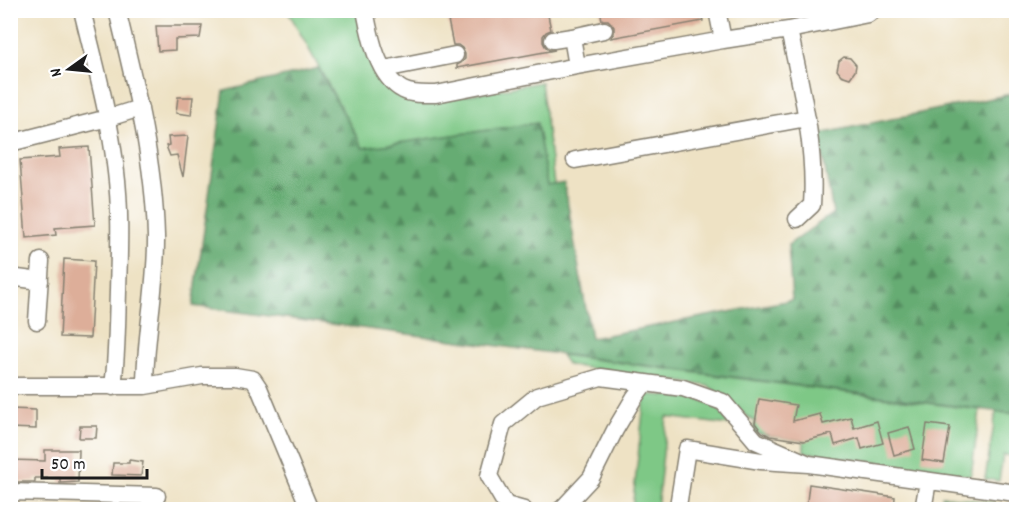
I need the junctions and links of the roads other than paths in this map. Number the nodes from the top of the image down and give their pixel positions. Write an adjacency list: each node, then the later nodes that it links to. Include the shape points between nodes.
1 (82, 10): 15 (street)
2 (117, 10): 14 (street)
3 (365, 10): 13 (street, via 373,51)
4 (717, 10): 10 (street)
5 (873, 10): 7 (street)
6 (604, 30): 8 (street)
7 (789, 30): 10 (street); 16 (street)
8 (572, 37): 9 (street); 12 (street)
9 (553, 40)
10 (723, 40): 12 (street)
11 (454, 55): 13 (street)
12 (577, 66): 13 (street, via 419,95 403,90)
13 (384, 69)
14 (140, 108): 15 (street); 25 (street, via 156,237)
15 (108, 118): 17 (street); 24 (street, via 119,212)
16 (807, 118): 18 (street); 19 (street, via 812,205)
17 (10, 143)
18 (575, 160)
19 (797, 219)
20 (41, 261): 22 (street)
21 (10, 277): 22 (street)
22 (40, 281): 23 (street)
23 (37, 321)
24 (116, 363): 25 (street); 29 (street)
25 (145, 366): 28 (street)
26 (645, 383): 30 (street, via 683,388 723,402 756,441); 37 (street, via 601,377 537,396 503,424 489,476 507,505); 38 (street, via 591,478)
27 (10, 386): 29 (street)
28 (145, 386): 29 (street); 36 (street, via 202,376 254,379)
29 (113, 387)
30 (809, 464): 31 (street); 35 (street, via 687,449)
31 (928, 481): 33 (street); 39 (street)
32 (10, 492): 34 (street)
33 (1017, 493)
34 (157, 496)
35 (678, 506)
36 (310, 510)
37 (524, 510)
38 (560, 510)
39 (923, 510)

